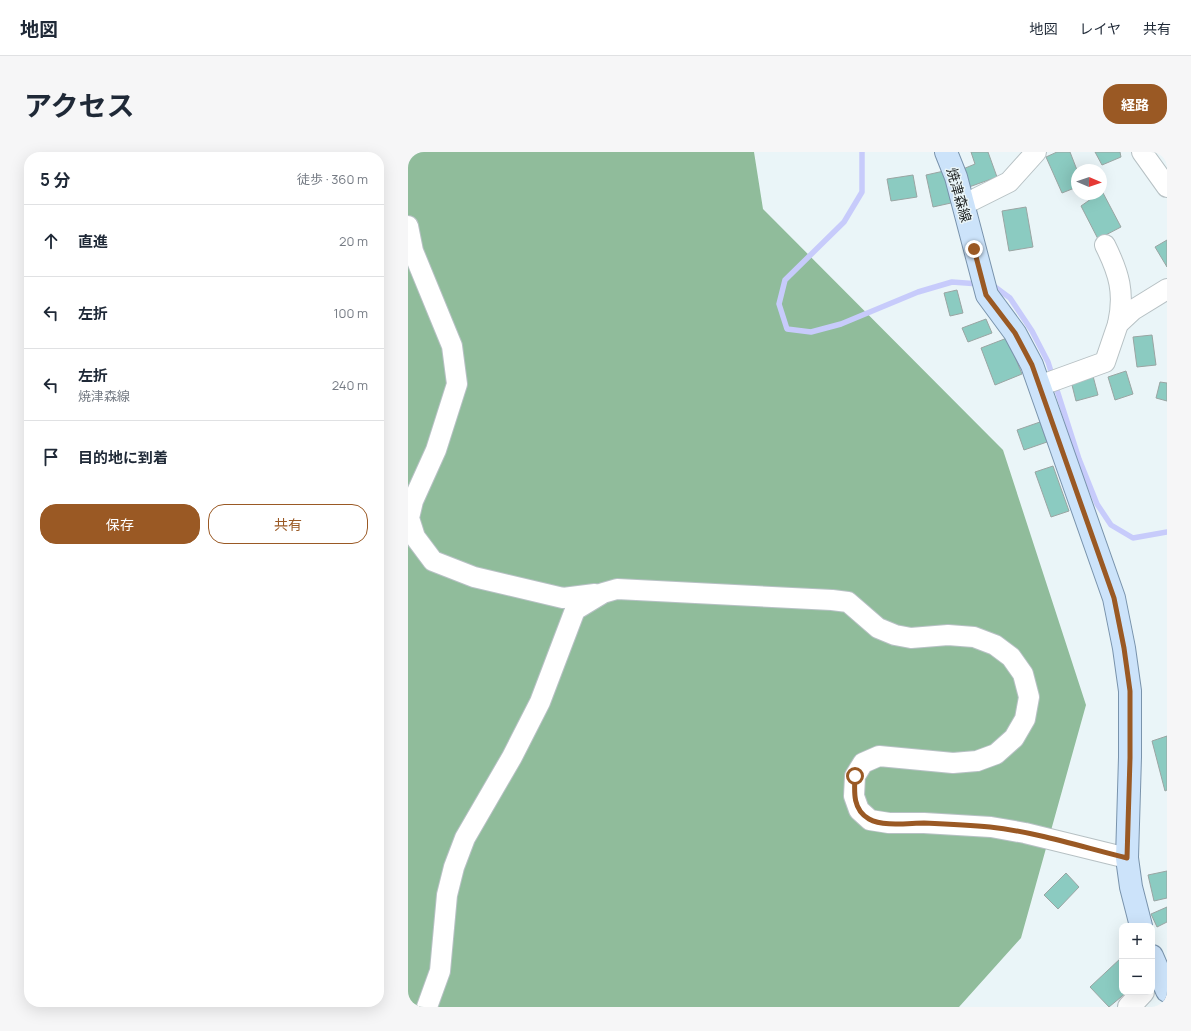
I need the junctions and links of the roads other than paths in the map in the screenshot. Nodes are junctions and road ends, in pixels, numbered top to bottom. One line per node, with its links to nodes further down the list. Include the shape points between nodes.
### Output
1 (946, 152): 5 (main road, 焼津森線)
2 (1036, 152): 5 (street, via 1009,182)
3 (1142, 152): 4 (street)
4 (1167, 187)
5 (963, 205): 10 (main road, 焼津森線, via 986,295 1015,333 1032,365)
6 (408, 226): 11 (street, via 413,251 452,346 457,384 436,450 413,501 409,518 415,537 433,561 474,577 563,598)
7 (1105, 245): 9 (street, via 1114,263 1119,284 1122,305)
8 (1167, 289): 9 (street, via 1133,310)
9 (1118, 324): 10 (street, via 1105,362)
10 (1039, 386): 12 (main road, 焼津森線, via 1114,598 1124,648 1130,691)
11 (603, 593): 12 (street, via 617,589 848,602 878,628 895,635 910,638 948,635 974,637 995,645 1011,657 1023,674 1029,697 1025,718 1014,738 996,754 977,761 953,763 879,756 863,763 855,776 854,796 859,810 870,820 991,828 1025,833); 15 (street, via 575,610 540,702 465,838 447,895 440,971)
12 (1127, 858): 13 (main road, 焼津森線)
13 (1140, 923)
14 (1140, 995): 16 (main road)
15 (427, 1007)
16 (1129, 1007)

